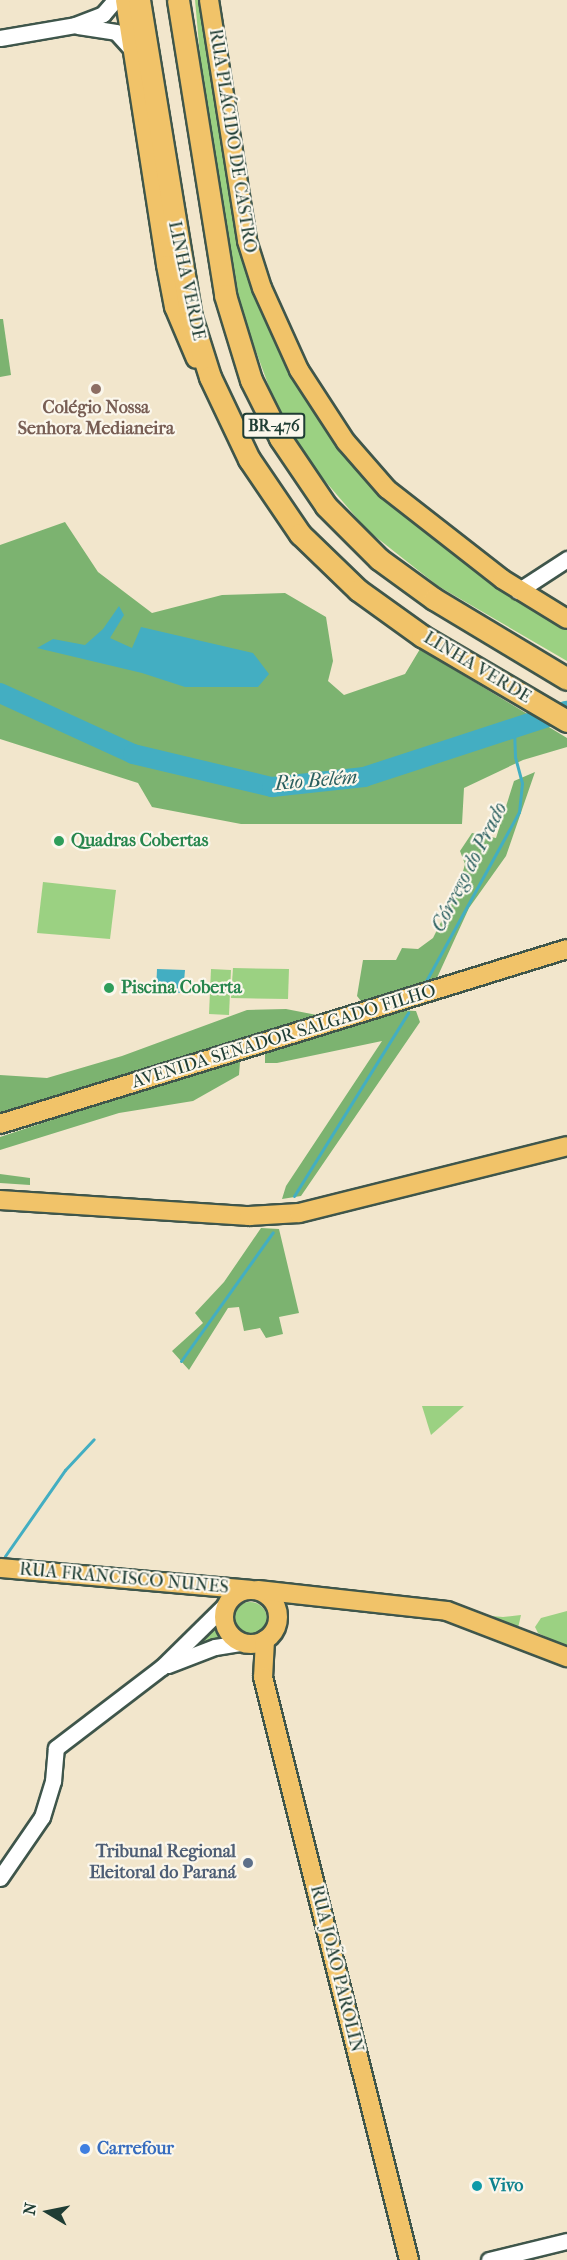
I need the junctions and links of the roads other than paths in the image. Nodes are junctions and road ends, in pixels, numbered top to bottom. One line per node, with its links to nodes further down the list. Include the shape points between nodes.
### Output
1 (115, 0): 7 (street, via 103,14)
2 (125, 0): 10 (main road)
3 (139, 0): 11 (highway, LINHA VERDE / BR-476, via 185,294 198,345)
4 (178, 0): 9 (highway, LINHA VERDE / BR-476)
5 (186, 0): 9 (highway)
6 (209, 0): 13 (main road, RUA PLÁCIDO DE CASTRO, via 247,241 262,288 295,363 346,442 387,489)
7 (75, 25): 8 (street); 10 (street, via 116,32)
8 (0, 38)
9 (184, 44): 15 (highway, LINHA VERDE / BR-476, via 230,318 251,380 291,456 331,512 379,559 434,599)
10 (133, 53): 11 (main road, via 174,307)
11 (225, 413): 16 (highway, LINHA VERDE / BR-476, via 284,514 339,574 422,636)
12 (567, 559): 13 (street)
13 (518, 591): 14 (main road, RUA PLÁCIDO DE CASTRO)
14 (567, 619)
15 (567, 679)
16 (567, 721)
17 (567, 949): 18 (main road, AVENIDA SENADOR SALGADO FILHO)
18 (0, 1124)
19 (567, 1146): 20 (main road, via 299,1213 249,1216)
20 (0, 1200)
21 (0, 1568): 22 (main road, RUA FRANCISCO NUNES)
22 (253, 1590): 23 (main road, via 240,1592); 24 (main road, via 273,1600 277,1609 277,1626); 26 (main road, RUA FRANCISCO NUNES, via 447,1611)
23 (226, 1604): 25 (main road, via 224,1623); 27 (street)
24 (266, 1640): 25 (main road); 28 (main road, RUA JOÃO PAROLIN)
25 (240, 1642): 27 (street); 28 (main road, RUA JOÃO PAROLIN, via 254,1657)
26 (567, 1657)
27 (162, 1667): 29 (street, via 56,1748 53,1781 42,1817)
28 (263, 1677): 31 (main road, RUA JOÃO PAROLIN)
29 (0, 1878)
30 (567, 2241): 32 (street)
31 (409, 2260)
32 (489, 2260)

